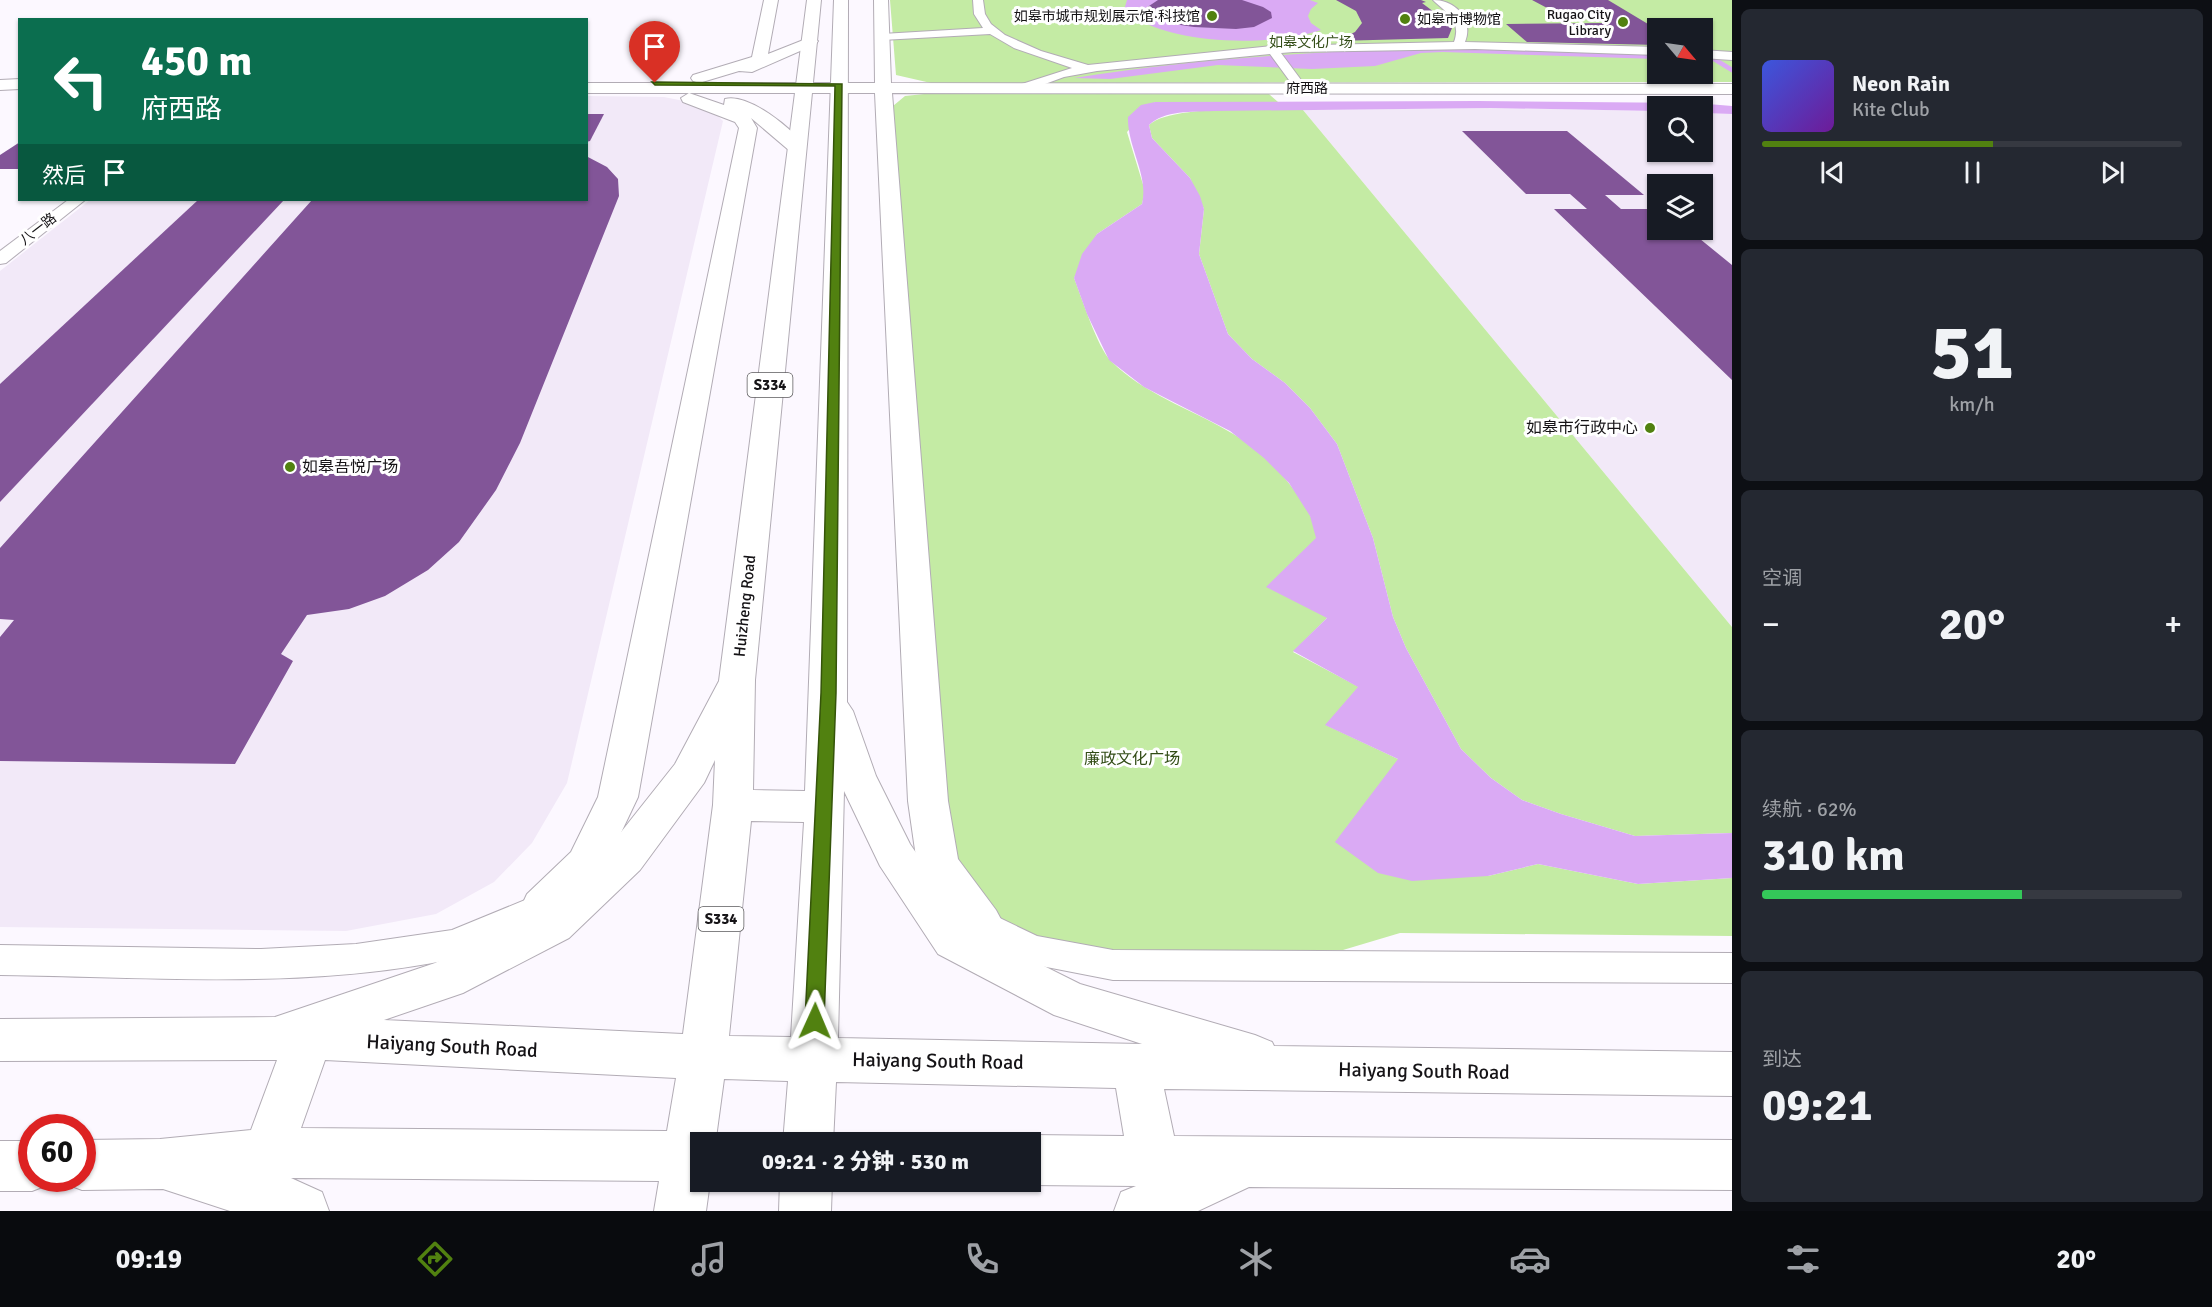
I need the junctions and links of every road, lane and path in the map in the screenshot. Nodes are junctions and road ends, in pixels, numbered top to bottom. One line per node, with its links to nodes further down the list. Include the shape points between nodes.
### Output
1 (771, 0): 17 (main road, via 759,60 709,76)
2 (814, 0): 9 (main road, Huizheng Road / S334)
3 (841, 0): 20 (main road)
4 (881, 0): 8 (main road)
5 (978, 0): 7 (street, via 976,7)
6 (1438, 0): 10 (street, via 1461,19 1464,33)
7 (991, 31): 8 (street); 15 (street, via 1039,53)
8 (882, 38): 21 (main road)
9 (811, 41): 18 (main road, via 745,70); 19 (main road, Huizheng Road / S334)
10 (1459, 44): 11 (street); 12 (street)
11 (1273, 50): 15 (street); 24 (street)
12 (1647, 51)
13 (1713, 55): 14 (street)
14 (1732, 56)
15 (1091, 70): 22 (street, via 1044,78)
16 (588, 83): 17 (main road, 府西路)
17 (646, 86): 18 (main road, 府西路); 23 (main road, 府西路); 35 (main road, via 697,99 742,118 748,128 618,797 586,863)
18 (679, 86): 19 (main road, 府西路); 26 (main road, via 738,105 784,134)
19 (804, 87): 20 (main road, 府西路); 26 (main road, Huizheng Road / S334)
20 (838, 87): 21 (main road, 府西路); 32 (main road)
21 (883, 87): 22 (main road, 府西路); 36 (main road, via 928,801 938,864)
22 (1026, 87): 24 (main road, 府西路)
23 (588, 88)
24 (1301, 88): 25 (main road, 府西路)
25 (1732, 89)
26 (797, 148): 31 (main road, Huizheng Road / S334)
27 (55, 201): 29 (street, 八一路)
28 (76, 201): 30 (street, 八一路)
29 (0, 242)
30 (0, 259)
31 (737, 680): 33 (main road, Huizheng Road / S334); 39 (main road, via 690,773 625,858 554,925 447,980)
32 (829, 693): 34 (main road); 44 (main road, via 857,776 894,854 953,941 1070,1000)
33 (733, 805): 34 (main road); 41 (main road, Huizheng Road / S334)
34 (823, 807): 42 (main road)
35 (543, 908): 37 (street, via 455,944 356,958 261,963)
36 (981, 923): 38 (street, via 1031,949 1113,965)
37 (0, 960)
38 (1732, 968)
39 (288, 1038): 40 (main road, Haiyang South Road); 41 (main road, Haiyang South Road); 48 (main road)
40 (0, 1040)
41 (702, 1057): 42 (main road, Haiyang South Road); 46 (main road, Huizheng Road / S334)
42 (814, 1058): 43 (main road, Haiyang South Road); 47 (main road)
43 (1136, 1066): 44 (main road, Haiyang South Road); 51 (main road)
44 (1294, 1069): 45 (main road, Haiyang South Road)
45 (1732, 1074)
46 (696, 1132)
47 (809, 1132)
48 (267, 1153): 49 (main road); 53 (main road)
49 (690, 1156)
50 (1041, 1160): 51 (main road)
51 (1153, 1160): 52 (main road)
52 (1247, 1161): 55 (main road); 63 (main road)
53 (160, 1164): 54 (main road); 60 (main road)
54 (96, 1165)
55 (1732, 1165)
56 (0, 1166): 57 (main road)
57 (18, 1166)
58 (690, 1172): 61 (main road, Huizheng Road / S334)
59 (806, 1192): 62 (main road)
60 (303, 1211)
61 (680, 1211)
62 (805, 1211)
63 (1140, 1211)

